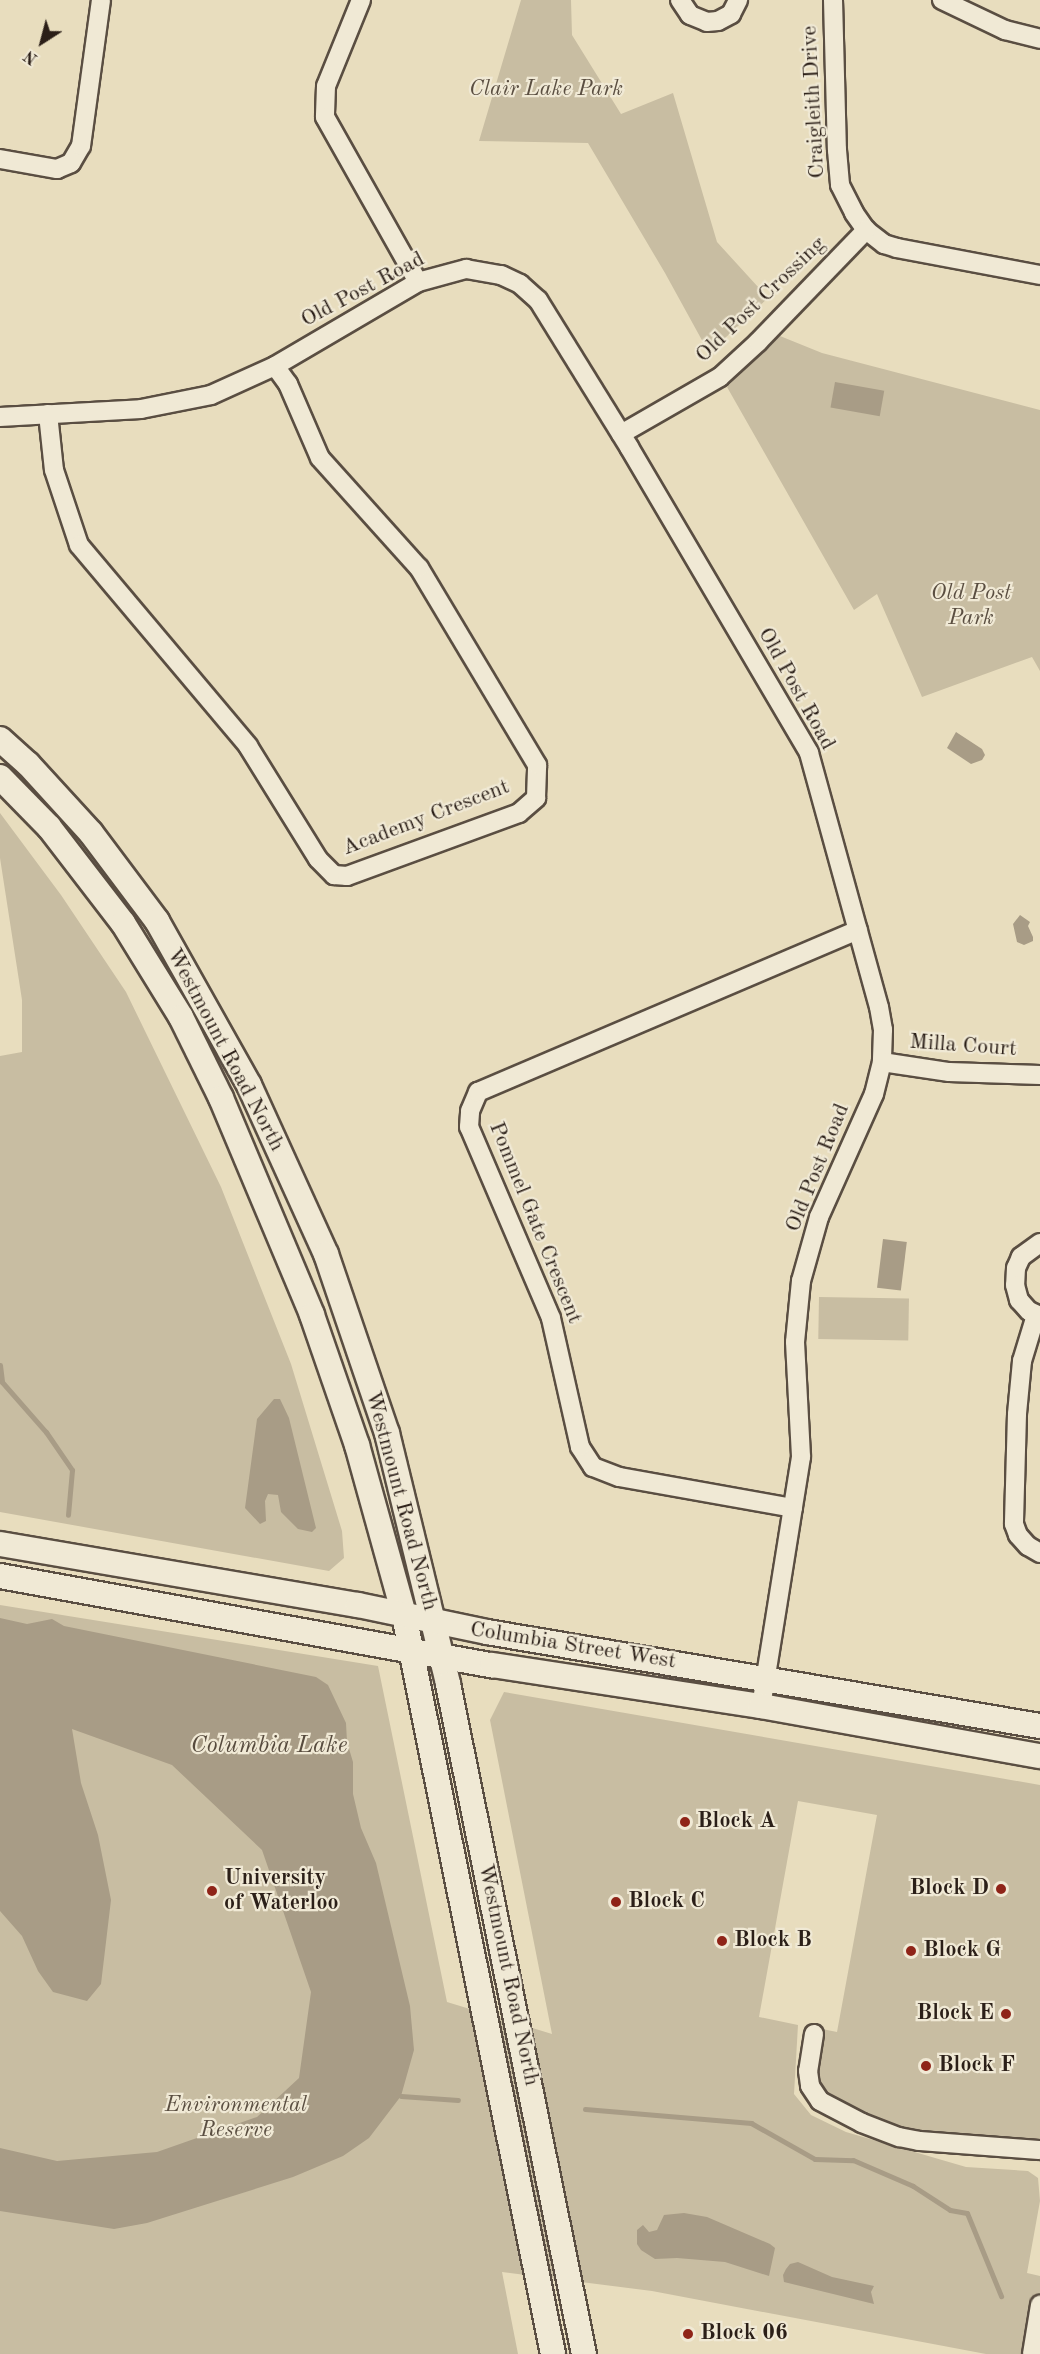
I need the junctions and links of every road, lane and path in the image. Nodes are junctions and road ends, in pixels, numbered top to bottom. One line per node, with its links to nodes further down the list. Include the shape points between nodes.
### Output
1 (101, 0): 8 (street, via 81,146 71,163 57,169)
2 (361, 0): 11 (street, via 326,86 325,117)
3 (680, 0): 4 (street, via 690,15 708,22 731,14)
4 (738, 0)
5 (833, 0): 9 (street, Craigleith Drive, via 840,185)
6 (942, 0): 7 (street, via 1005,30)
7 (1040, 39)
8 (0, 159)
9 (866, 230): 10 (street, Craigleith Drive, via 884,244 897,248); 15 (street, Old Post Crossing, via 720,377)
10 (1040, 275)
11 (418, 282): 12 (street, Old Post Road); 15 (street, Old Post Road, via 466,269 501,275 520,284 538,300)
12 (275, 366): 13 (street, Old Post Road, via 211,395 141,408); 13 (street, Academy Crescent, via 288,384 320,458 419,568 537,765 536,798 519,813 347,876 334,875 318,859 248,746 79,545 54,470)
13 (48, 414): 14 (street, Old Post Road)
14 (0, 417)
15 (621, 434): 18 (street, Old Post Road, via 809,753)
16 (0, 739): 28 (main road, Westmount Road North, via 90,832 157,921 249,1085 326,1254 384,1421)
17 (0, 777): 27 (main road, Westmount Road North, via 49,827 123,923 181,1017 221,1098 312,1315 357,1445)
18 (858, 930): 19 (street, Old Post Road, via 879,1006); 23 (street, Pommel Gate Crescent, via 478,1092 470,1111 469,1127 551,1318 580,1447 593,1467 619,1477)
19 (882, 1062): 20 (street, Milla Court, via 949,1072); 23 (street, Old Post Road, via 874,1094 819,1217 801,1281 795,1342 801,1457)
20 (1040, 1075)
21 (1040, 1243): 22 (street, via 1021,1257 1015,1285 1019,1300)
22 (1038, 1315): 25 (street, via 1022,1361 1014,1524 1018,1535)
23 (793, 1508): 31 (street, Old Post Road)
24 (0, 1544): 27 (main road, Columbia Street West)
25 (1040, 1553)
26 (0, 1576): 29 (main road, Columbia Street West)
27 (404, 1615): 28 (main road, Columbia Street West); 29 (main road, Westmount Road North)
28 (433, 1622): 30 (main road, Westmount Road North); 31 (main road, Columbia Street West)
29 (411, 1650): 30 (main road, Columbia Street West); 38 (main road, Westmount Road North)
30 (441, 1655): 32 (main road, Columbia Street West); 39 (main road, Westmount Road North)
31 (765, 1678): 32 (street, Old Post Road); 33 (main road, Columbia Street West)
32 (761, 1706): 34 (main road, Columbia Street West)
33 (1040, 1726)
34 (1040, 1756)
35 (814, 2034): 36 (street, via 808,2071 810,2086 820,2101 861,2123 919,2141)
36 (1040, 2150)
37 (1040, 2305): 40 (street)
38 (553, 2354)
39 (584, 2354)
40 (1032, 2354)

